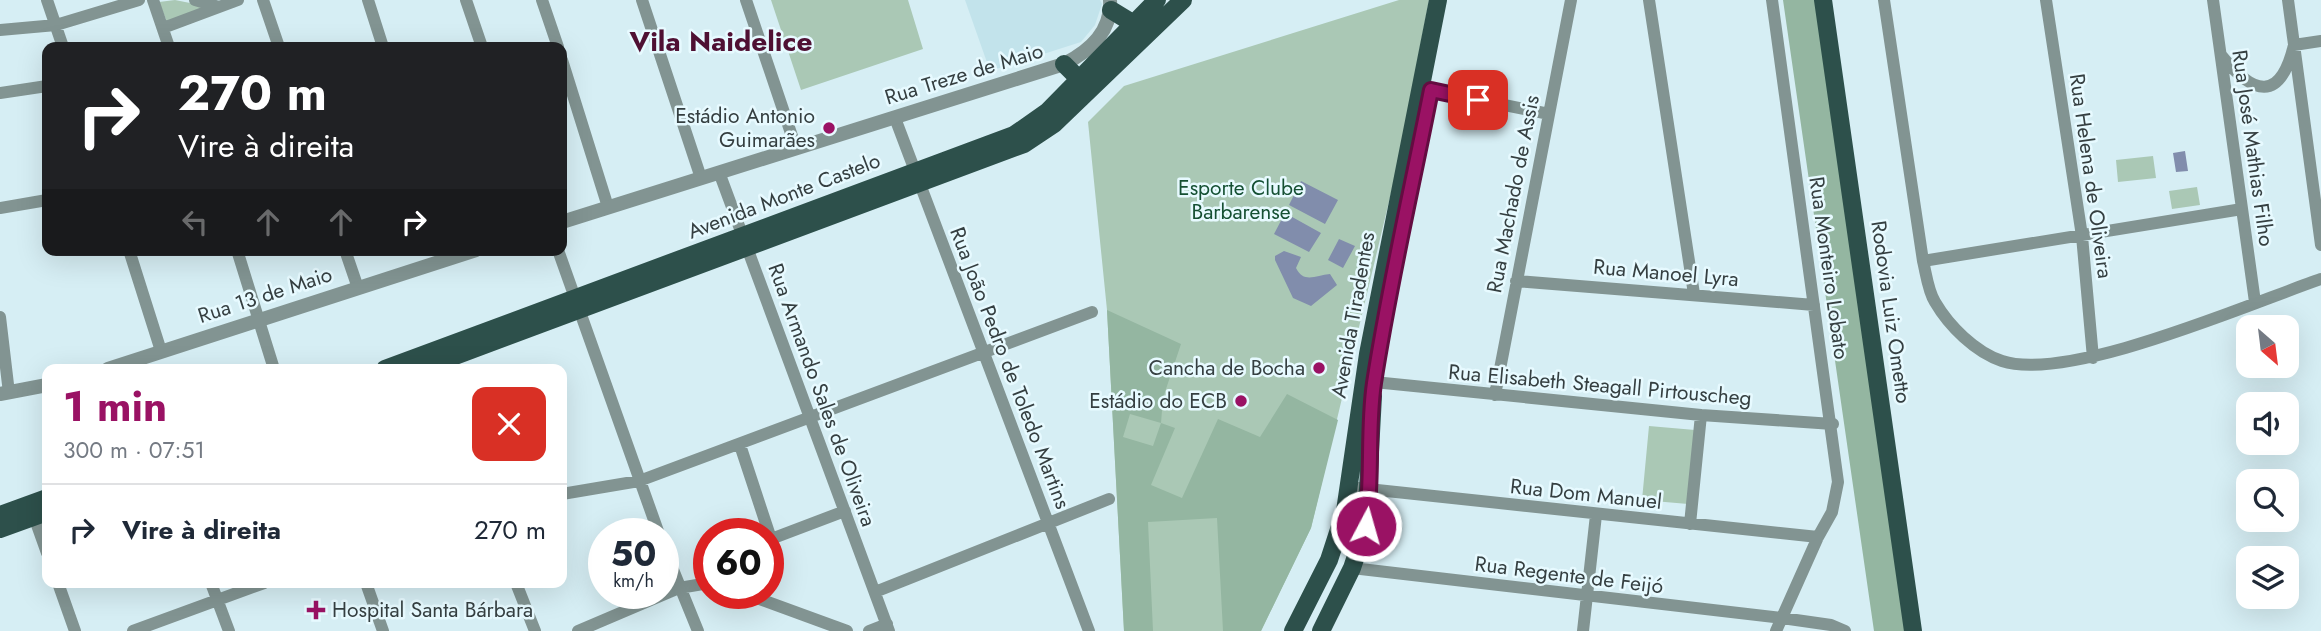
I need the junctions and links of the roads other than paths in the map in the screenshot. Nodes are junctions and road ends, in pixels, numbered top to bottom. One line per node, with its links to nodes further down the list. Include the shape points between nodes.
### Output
1 (47, 0): 26 (street)
2 (138, 0): 26 (street)
3 (153, 0): 28 (street)
4 (195, 0): 25 (street)
5 (238, 0): 25 (street)
6 (263, 0): 33 (street)
7 (368, 0): 34 (street)
8 (466, 0): 35 (street)
9 (542, 0): 36 (street)
10 (642, 0): 50 (street)
11 (746, 0): 47 (street)
12 (1157, 0): 27 (main road, Avenida Monte Castelo)
13 (1183, 0): 49 (main road, Avenida Monte Castelo, via 1038,135 1007,151)
14 (1438, 0): 43 (main road, Avenida Tiradentes)
15 (1448, 0): 43 (main road, Avenida Tiradentes)
16 (1571, 0): 45 (street, Rua Machado de Assis)
17 (1649, 0): 68 (street)
18 (1772, 0): 71 (street, Rua Monteiro Lobato)
19 (1823, 0): 134 (main road, Rodovia Luiz Ometto)
20 (1884, 0): 64 (street)
21 (2046, 0): 56 (street, Rua Helena de Oliveira)
22 (2213, 0): 38 (street, Rua José Mathias Filho)
23 (2288, 0): 37 (street)
24 (1111, 5): 27 (main road); 39 (street, Rua Treze de Maio, via 1102,33 1092,46)
25 (219, 7): 28 (street)
26 (56, 24): 29 (street); 31 (street)
27 (1134, 24): 41 (main road, Avenida Monte Castelo)
28 (163, 29): 32 (street)
29 (0, 30)
30 (2321, 41): 37 (street)
31 (61, 42)
32 (167, 42)
33 (277, 42)
34 (381, 42)
35 (480, 42)
36 (556, 42)
37 (2294, 45): 38 (street, via 2280,80 2260,87 2242,80); 58 (street)
38 (2220, 55): 54 (street, Rua José Mathias Filho)
39 (1064, 64): 41 (main road); 46 (street, Rua Treze de Maio)
40 (567, 76): 52 (street)
41 (1080, 80): 49 (main road, Avenida Monte Castelo, via 1014,135)
42 (42, 87): 44 (street)
43 (1426, 89): 45 (street); 81 (main road, Avenida Tiradentes)
44 (0, 93)
45 (1549, 114): 66 (street, Rua Machado de Assis)
46 (895, 118): 47 (street, Rua Treze de Maio); 49 (street, Rua João Pedro de Toledo Martins)
47 (796, 148): 48 (street)
48 (719, 172): 50 (street); 57 (street, Rua Armando Sales de Oliveira)
49 (917, 177): 57 (main road, Avenida Monte Castelo); 76 (street, Rua João Pedro de Toledo Martins)
50 (701, 178): 52 (street)
51 (42, 201): 53 (street)
52 (608, 207): 55 (street)
53 (0, 208)
54 (2242, 209): 56 (street); 69 (street, Rua José Mathias Filho)
55 (567, 220)
56 (2082, 236): 64 (street); 77 (street, Rua Helena de Oliveira)
57 (745, 242): 70 (main road, Avenida Monte Castelo); 86 (street, Rua Armando Sales de Oliveira)
58 (2321, 245)
59 (131, 256): 75 (street)
60 (239, 256): 74 (street)
61 (347, 256): 67 (street)
62 (445, 256): 67 (street, Rua 13 de Maio)
63 (560, 256): 70 (street)
64 (1923, 261): 77 (street, via 1933,300 1964,339 2002,361 2031,365)
65 (2321, 279): 69 (street)
66 (1516, 281): 68 (street, Rua Manoel Lyra); 84 (street, Rua Machado de Assis)
67 (358, 288): 74 (street, Rua 13 de Maio)
68 (1694, 294): 71 (street, Rua Manoel Lyra)
69 (2255, 302): 77 (street)
70 (576, 305): 80 (main road, Avenida Monte Castelo); 89 (street)
71 (1814, 305): 87 (street, Rua Monteiro Lobato)
72 (1093, 312): 76 (street)
73 (0, 317): 83 (street)
74 (259, 319): 75 (street, Rua 13 de Maio); 79 (street)
75 (161, 351): 78 (street, Rua 13 de Maio)
76 (983, 352): 86 (street); 99 (street, Rua João Pedro de Toledo Martins)
77 (2093, 358)
78 (123, 364)
79 (272, 364)
80 (430, 364)
81 (1369, 382): 84 (street, Rua Elisabeth Steagall Pirtouscheg); 90 (main road, Avenida Tiradentes); 91 (main road, Avenida Tiradentes)
82 (42, 386): 83 (street)
83 (5, 394)
84 (1495, 395): 85 (street, Rua Elisabeth Steagall Pirtouscheg)
85 (1701, 415): 87 (street, Rua Elisabeth Steagall Pirtouscheg); 100 (street)
86 (810, 418): 88 (street); 95 (street, Rua Armando Sales de Oliveira)
87 (1832, 424): 103 (street, Rua Monteiro Lobato, via 1837,498)
88 (740, 445): 89 (street); 95 (street, via 771,539)
89 (639, 481): 92 (street); 98 (street)
90 (1349, 487): 91 (street, Rua Dom Manuel); 129 (main road, Avenida Tiradentes, via 1329,560)
91 (1370, 488): 97 (street, Rua Dom Manuel); 104 (main road, Avenida Tiradentes, via 1366,526)
92 (567, 493)
93 (1109, 499): 99 (street)
94 (37, 511): 96 (main road); 101 (main road); 102 (street)
95 (845, 511): 112 (street, Rua Armando Sales de Oliveira)
96 (0, 515)
97 (1596, 515): 100 (street, Rua Dom Manuel); 113 (street)
98 (653, 518)
99 (1048, 523): 112 (street); 128 (street, Rua João Pedro de Toledo Martins)
100 (1690, 524): 103 (street, Rua Dom Manuel)
101 (0, 529)
102 (42, 532)
103 (1818, 537): 117 (street, Rua Monteiro Lobato)
104 (1352, 568): 113 (street, Rua Regente de Feijó); 130 (main road, Avenida Tiradentes)
105 (693, 586): 111 (street)
106 (60, 588): 119 (street)
107 (213, 588): 114 (street)
108 (250, 588): 114 (street)
109 (368, 588): 122 (street)
110 (518, 588): 123 (street)
111 (679, 588): 125 (street)
112 (875, 592): 118 (street, Rua Armando Sales de Oliveira)
113 (1587, 598): 117 (street, Rua Regente de Feijó); 131 (street)
114 (218, 599): 120 (street); 121 (street)
115 (784, 608): 126 (street)
116 (630, 609): 124 (street)
117 (1782, 618): 132 (street, Rua Monteiro Lobato); 133 (street, Rua Regente de Feijó)
118 (888, 628): 127 (street)
119 (75, 631)
120 (133, 631)
121 (229, 631)
122 (383, 631)
123 (535, 631)
124 (578, 631)
125 (698, 631)
126 (847, 631)
127 (869, 631)
128 (1089, 631)
129 (1293, 631)
130 (1321, 631)
131 (1583, 631)
132 (1776, 631)
133 (1845, 631)
134 (1913, 631)

